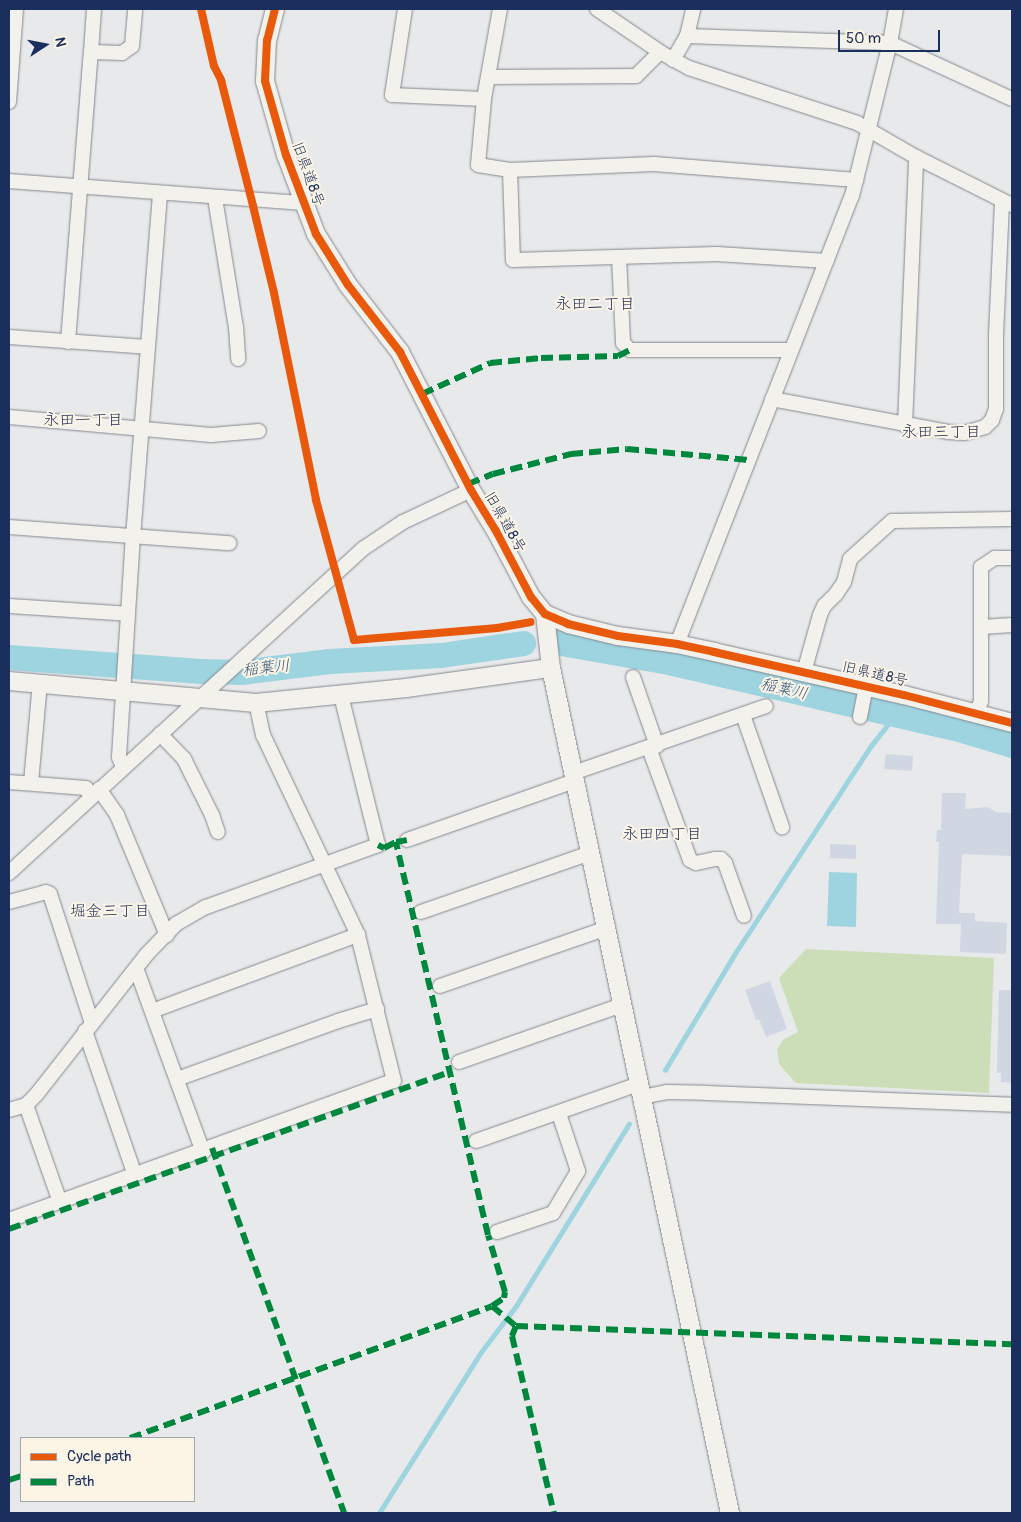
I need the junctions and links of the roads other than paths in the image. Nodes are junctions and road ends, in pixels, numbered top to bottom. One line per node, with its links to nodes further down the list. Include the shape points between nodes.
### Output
1 (16, 9): 18 (street)
2 (94, 9): 12 (street)
3 (135, 9): 12 (street, via 132,46 122,53)
4 (275, 9): 27 (street, 旧県道8号, via 267,40 265,81)
5 (405, 9): 16 (street, via 392,95)
6 (500, 9): 15 (street)
7 (597, 9): 13 (street)
8 (693, 9): 10 (street)
9 (896, 9): 11 (street)
10 (687, 36): 11 (street); 14 (street)
11 (890, 43): 17 (street); 19 (street)
12 (91, 52): 24 (street)
13 (660, 52): 14 (street); 15 (street, via 636,76)
14 (673, 60): 19 (street)
15 (489, 78): 16 (street)
16 (484, 98): 21 (street, via 478,165)
17 (1012, 99)
18 (9, 102)
19 (869, 129): 20 (street); 23 (street)
20 (916, 157): 28 (street); 38 (street)
21 (510, 170): 23 (street, via 654,164); 29 (street, via 513,260)
22 (9, 180): 24 (street)
23 (856, 180): 30 (street)
24 (81, 187): 25 (street); 32 (street)
25 (160, 193): 26 (street); 33 (street)
26 (215, 198): 27 (street); 35 (street, via 236,327)
27 (302, 203): 41 (street, 旧県道8号, via 328,255 400,352)
28 (1007, 203): 38 (street, via 996,336 996,409 992,420 964,433)
29 (619, 257): 30 (street, via 717,254); 34 (street, via 623,343 630,350)
30 (826, 261): 34 (street)
31 (9, 337): 32 (street)
32 (68, 342): 33 (street)
33 (147, 347): 39 (street)
34 (790, 350): 36 (street)
35 (238, 359)
36 (772, 399): 38 (street); 52 (street)
37 (9, 417): 39 (street)
38 (905, 425)
39 (142, 429): 40 (street, via 211,434); 44 (street)
40 (259, 431)
41 (471, 490): 49 (street, 旧県道8号, via 531,597); 61 (street, via 382,535)
42 (1012, 519): 54 (street, via 892,521 850,559 844,582 820,615)
43 (9, 527): 44 (street)
44 (132, 538): 45 (street); 48 (street)
45 (229, 543)
46 (1012, 558): 51 (street, via 995,558 981,567)
47 (9, 606): 48 (street)
48 (128, 614): 58 (street)
49 (545, 614): 52 (street, 旧県道8号, via 568,624 618,636); 53 (street)
50 (1012, 626): 51 (street)
51 (982, 627): 64 (street, via 981,702)
52 (677, 644): 54 (street, 旧県道8号)
53 (550, 668): 60 (street); 71 (street)
54 (804, 672): 59 (street, 旧県道8号)
55 (633, 676): 69 (street)
56 (9, 681): 57 (street)
57 (40, 683): 58 (street); 73 (street)
58 (124, 690): 61 (street); 70 (street, via 119,757)
59 (866, 690): 64 (street, 旧県道8号); 66 (street)
60 (341, 695): 62 (street); 79 (street, via 378,845)
61 (202, 697): 62 (street); 68 (street)
62 (256, 703): 79 (street, via 263,735)
63 (766, 706): 65 (street)
64 (976, 713): 67 (street, 旧県道8号)
65 (743, 715): 69 (street); 75 (street)
66 (860, 717)
67 (1012, 724)
68 (160, 734): 70 (street); 76 (street, via 184,759)
69 (653, 747): 71 (street); 83 (street, via 690,860 696,864 721,859 725,863)
70 (123, 767): 74 (street)
71 (574, 777): 77 (street); 78 (street)
72 (9, 782): 73 (street)
73 (31, 783): 74 (street, via 86,788)
74 (95, 793): 80 (street); 85 (street, via 116,816)
75 (782, 828)
76 (218, 832)
77 (407, 840)
78 (590, 853): 82 (street); 84 (street)
79 (324, 866): 85 (street, via 206,907 176,924); 86 (street)
80 (9, 873)
81 (9, 902): 92 (street, via 46,892 50,894)
82 (421, 912)
83 (744, 916)
84 (606, 929): 88 (street); 89 (street)
85 (167, 935): 87 (street)
86 (358, 935): 90 (street); 91 (street)
87 (136, 968): 91 (street); 92 (street)
88 (440, 986)
89 (622, 1005): 93 (street); 95 (street)
90 (377, 1009): 94 (street); 101 (street, via 394,1081)
91 (152, 1010): 94 (street)
92 (88, 1027): 96 (street); 102 (street)
93 (459, 1062)
94 (177, 1080): 101 (street)
95 (640, 1090): 97 (street); 99 (street); 106 (street)
96 (26, 1105): 98 (street); 103 (street)
97 (1012, 1105)
98 (9, 1110)
99 (559, 1114): 100 (street); 105 (street, via 578,1170 553,1212)
100 (476, 1141)
101 (203, 1152): 102 (street)
102 (136, 1175): 103 (street)
103 (60, 1202): 104 (street)
104 (9, 1220)
105 (497, 1232)
106 (730, 1513)

